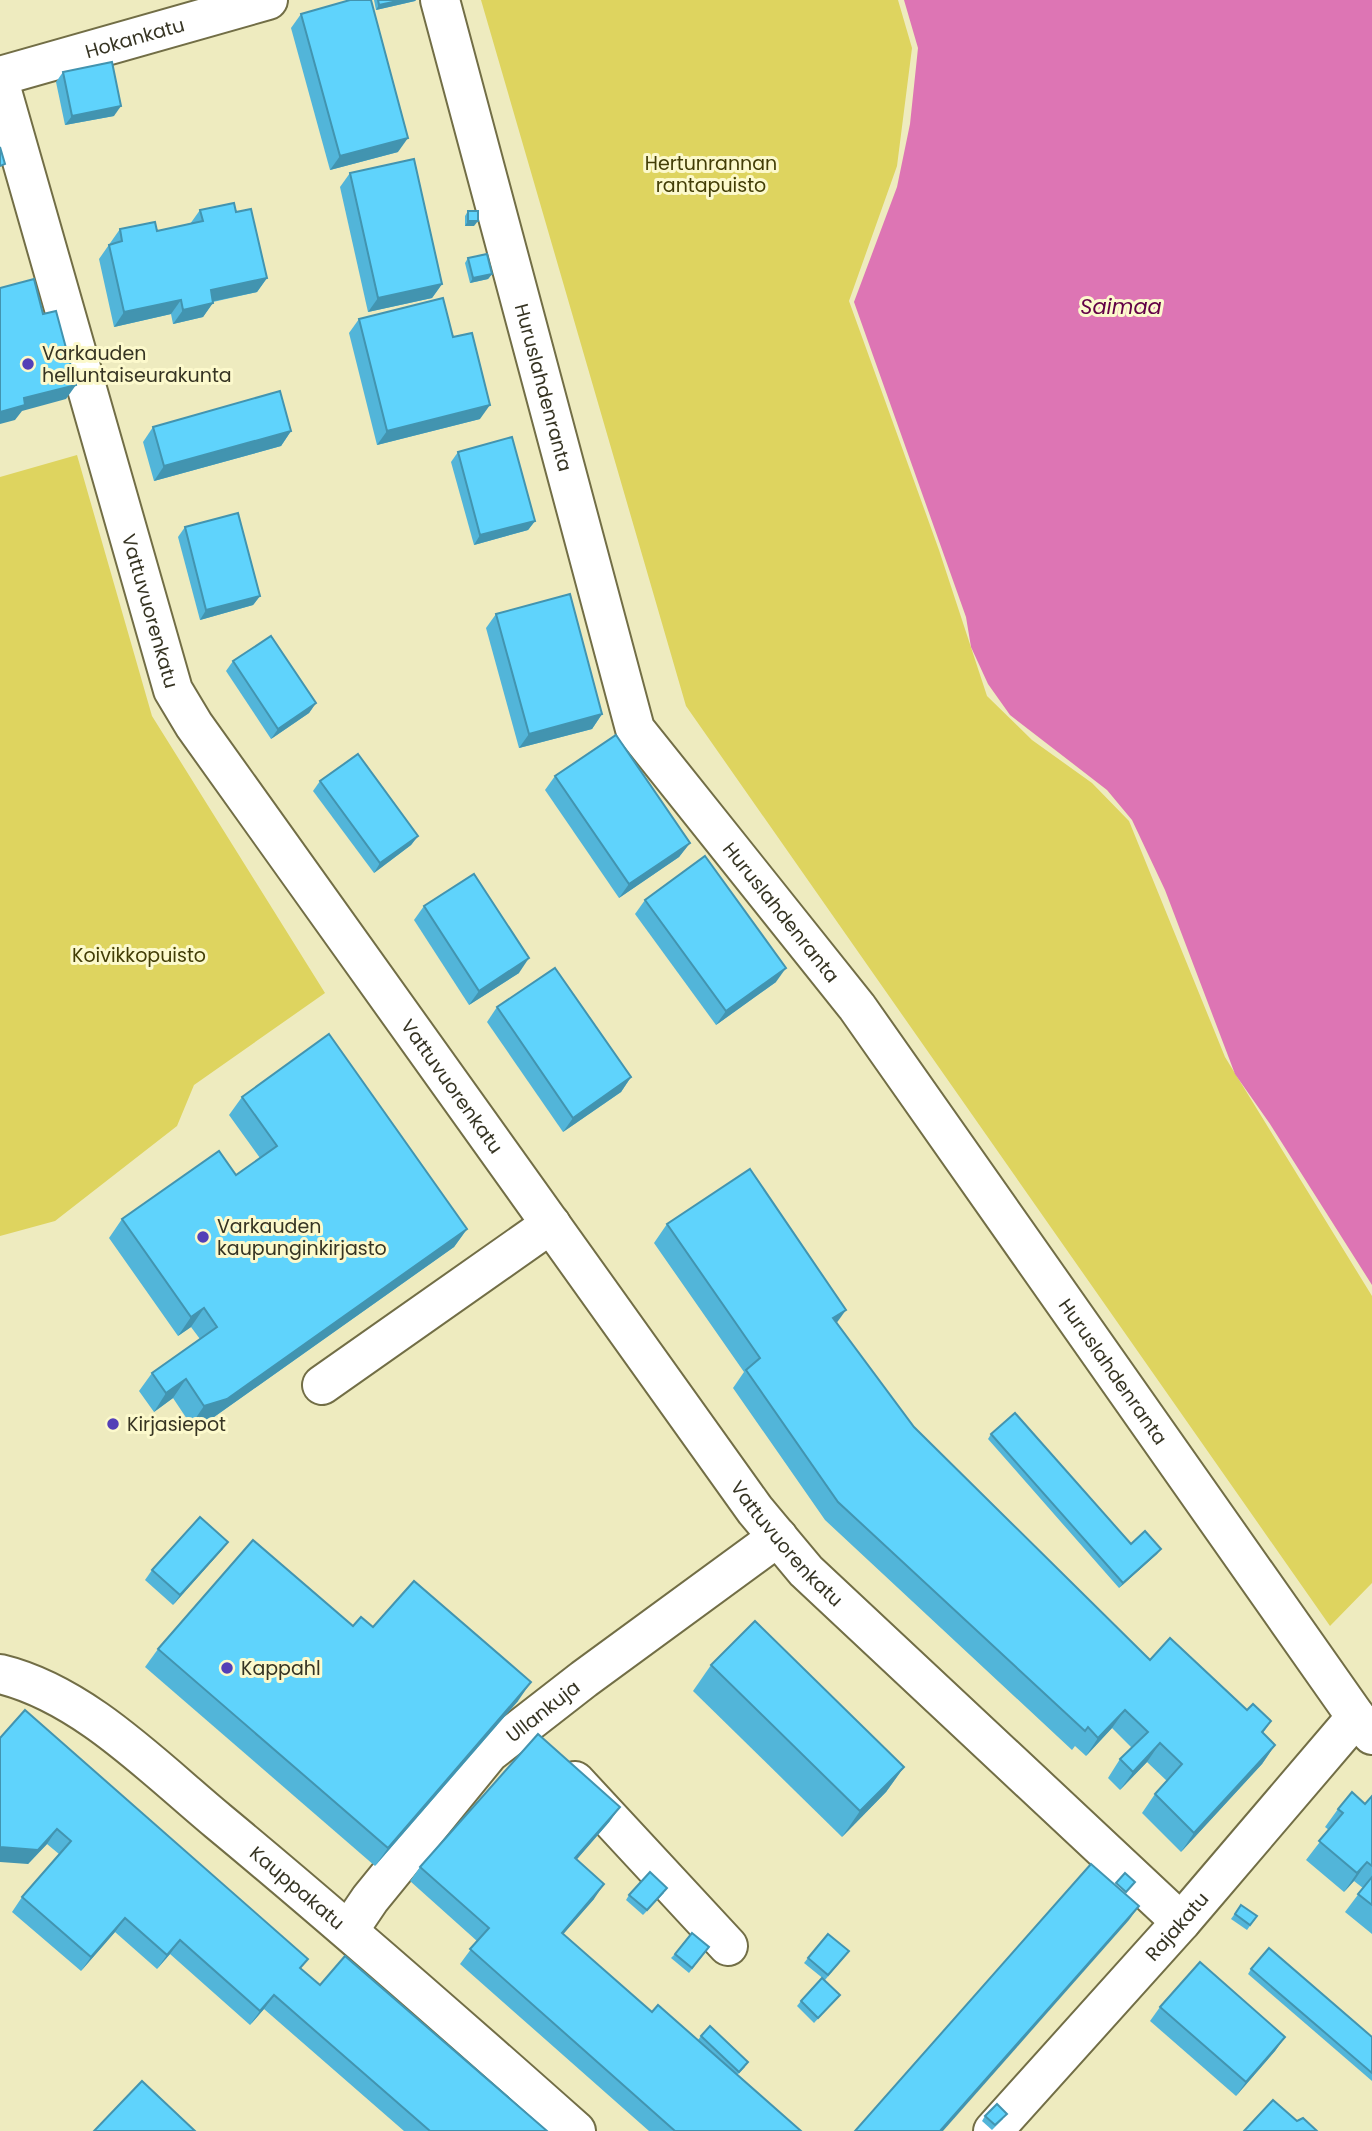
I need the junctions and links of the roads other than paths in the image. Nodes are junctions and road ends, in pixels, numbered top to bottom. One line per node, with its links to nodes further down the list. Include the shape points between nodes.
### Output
1 (268, 0): 3 (street, Hokankatu)
2 (440, 0): 10 (street, Huruslahdenranta, via 635,729 857,1007)
3 (0, 76)
4 (0, 84): 5 (street, Vattuvuorenkatu, via 173,690)
5 (551, 1224): 6 (street); 7 (street, Vattuvuorenkatu)
6 (321, 1385)
7 (778, 1537): 9 (street, Ullankuja); 11 (street, Vattuvuorenkatu, via 806,1572)
8 (0, 1674): 12 (street, Kauppakatu, via 28,1681 89,1714)
9 (524, 1726): 12 (street, Ullankuja, via 489,1753); 13 (street)
10 (1364, 1726): 11 (street, Rajakatu)
11 (1181, 1922): 15 (street, Rajakatu)
12 (349, 1930): 14 (street, Kauppakatu)
13 (728, 1946)
14 (576, 2131)
15 (993, 2131)

